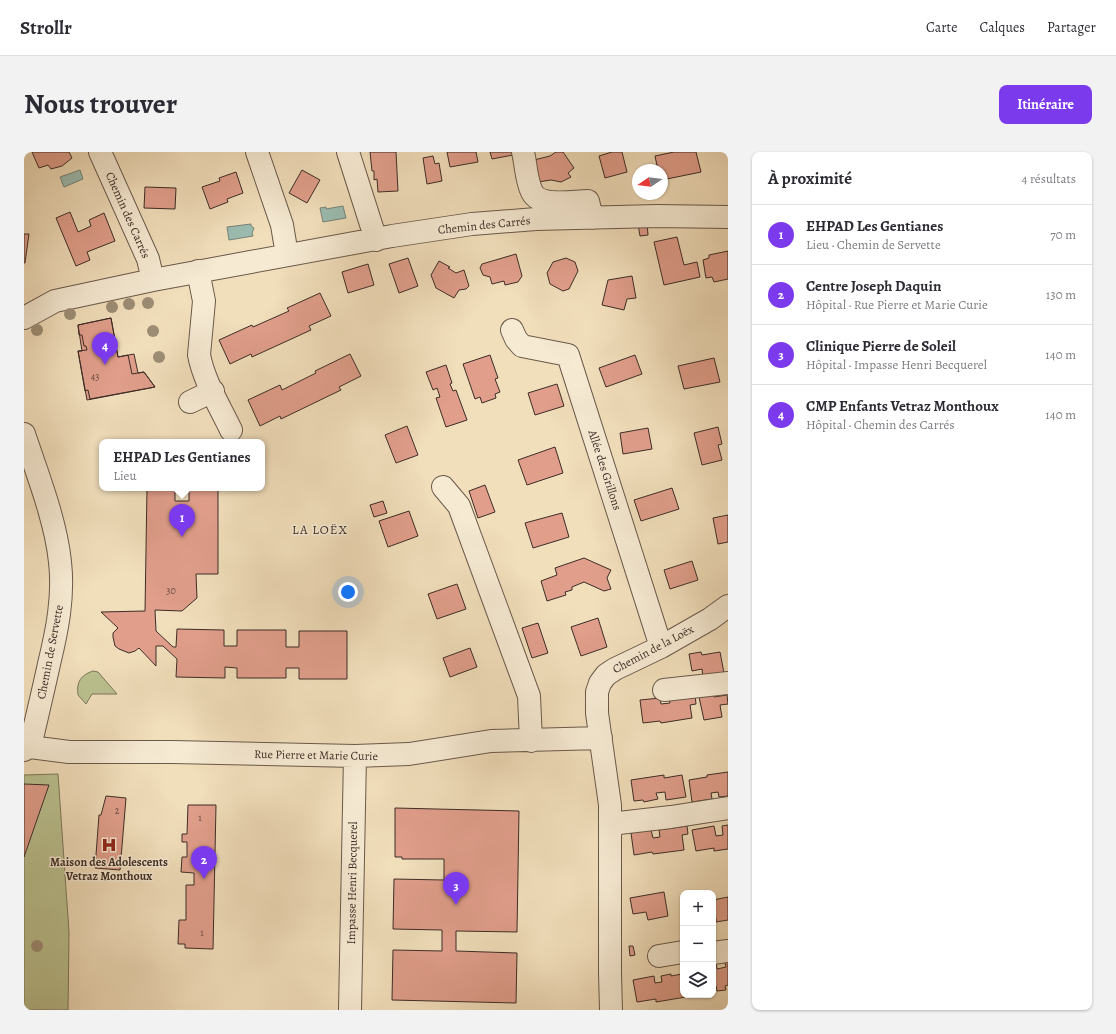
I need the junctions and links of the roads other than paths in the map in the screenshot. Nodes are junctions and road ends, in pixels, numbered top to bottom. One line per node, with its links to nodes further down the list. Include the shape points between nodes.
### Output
1 (100, 152): 10 (street, Chemin des Carrés, via 148,259)
2 (257, 152): 8 (street, via 282,225)
3 (348, 152): 7 (street)
4 (523, 152): 6 (street, Chemin des Carrés, via 530,186 536,197 546,202 588,201)
5 (728, 217): 6 (street, Chemin des Carrés)
6 (592, 218): 7 (street, Chemin des Carrés, via 472,224)
7 (376, 240): 8 (street, Chemin des Carrés)
8 (287, 255): 9 (street, Chemin des Carrés)
9 (198, 271): 10 (street, Chemin des Carrés); 13 (street, via 204,301 199,355)
10 (153, 280): 11 (street, Chemin des Carrés, via 54,301)
11 (24, 318)
12 (512, 330): 19 (street, Allée des Grillons, via 522,346 568,355)
13 (213, 392): 14 (street); 15 (street)
14 (190, 402)
15 (231, 430)
16 (24, 434): 24 (street, Chemin de Servette, via 51,518 61,576 56,631)
17 (443, 487): 23 (street, via 459,506 529,696)
18 (728, 606): 19 (street, Chemin de la Loëx)
19 (661, 647): 22 (street, Chemin de la Loëx, via 615,669 600,683 596,701)
20 (728, 683): 21 (street)
21 (664, 690)
22 (601, 738): 23 (street, Rue Pierre et Marie Curie); 27 (street, Chemin de la Loëx)
23 (531, 741): 25 (street, Rue Pierre et Marie Curie, via 491,742 409,754)
24 (27, 749): 25 (street, Rue Pierre et Marie Curie, via 69,752)
25 (354, 756): 32 (street, Impasse Henri Becquerel)
26 (728, 808): 27 (street)
27 (610, 824): 33 (street, Chemin de la Loëx)
28 (728, 951): 30 (street)
29 (680, 952): 31 (street)
30 (716, 953)
31 (659, 956)
32 (350, 1010)
33 (611, 1010)

